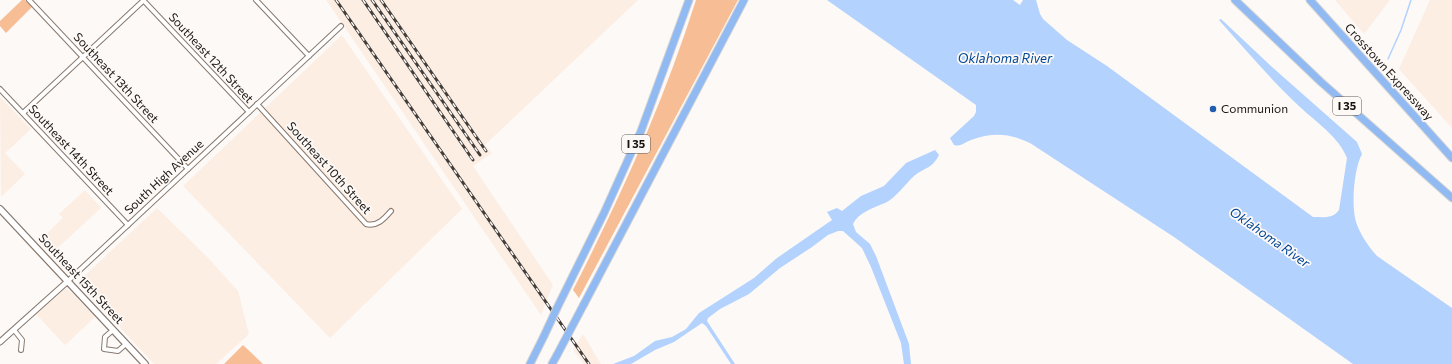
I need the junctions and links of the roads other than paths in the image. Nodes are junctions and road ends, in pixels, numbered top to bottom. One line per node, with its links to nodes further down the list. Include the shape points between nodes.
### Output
1 (29, 0): 10 (street, Southeast 13th Street)
2 (143, 0): 10 (street); 13 (street, Southeast 12th Street)
3 (256, 0): 9 (street)
4 (689, 0): 28 (highway, I 35, bridge, via 641,131 608,206)
5 (744, 0): 29 (highway, I 35, bridge)
6 (1235, 0): 17 (highway, I 35, via 1342,102)
7 (1310, 0): 15 (highway, Crosstown Expressway)
8 (341, 26): 9 (street, South High Avenue)
9 (310, 56): 12 (street, South High Avenue)
10 (83, 57): 14 (street); 16 (street, Southeast 13th Street)
11 (0, 89): 14 (street, Southeast 14th Street)
12 (257, 104): 13 (street, South High Avenue); 19 (street, Southeast 10th Street, via 366,224 372,226 379,223)
13 (249, 112): 16 (street, South High Avenue)
14 (23, 113): 20 (street, Southeast 14th Street)
15 (1452, 158)
16 (188, 169): 20 (street, South High Avenue)
17 (1452, 198)
18 (0, 209): 21 (main road, Southeast 15th Street)
19 (391, 211)
20 (128, 225): 21 (street, South High Avenue)
21 (68, 281): 22 (street, South High Avenue); 23 (main road, Southeast 15th Street)
22 (14, 330): 24 (street, South High Avenue); 26 (street, via 22,340)
23 (114, 330): 25 (main road, Southeast 15th Street); 25 (street, via 105,337 104,349 118,351)
24 (0, 342)
25 (126, 344): 27 (main road, Southeast 15th Street)
26 (21, 350)
27 (145, 364)
28 (530, 364)
29 (552, 364)

